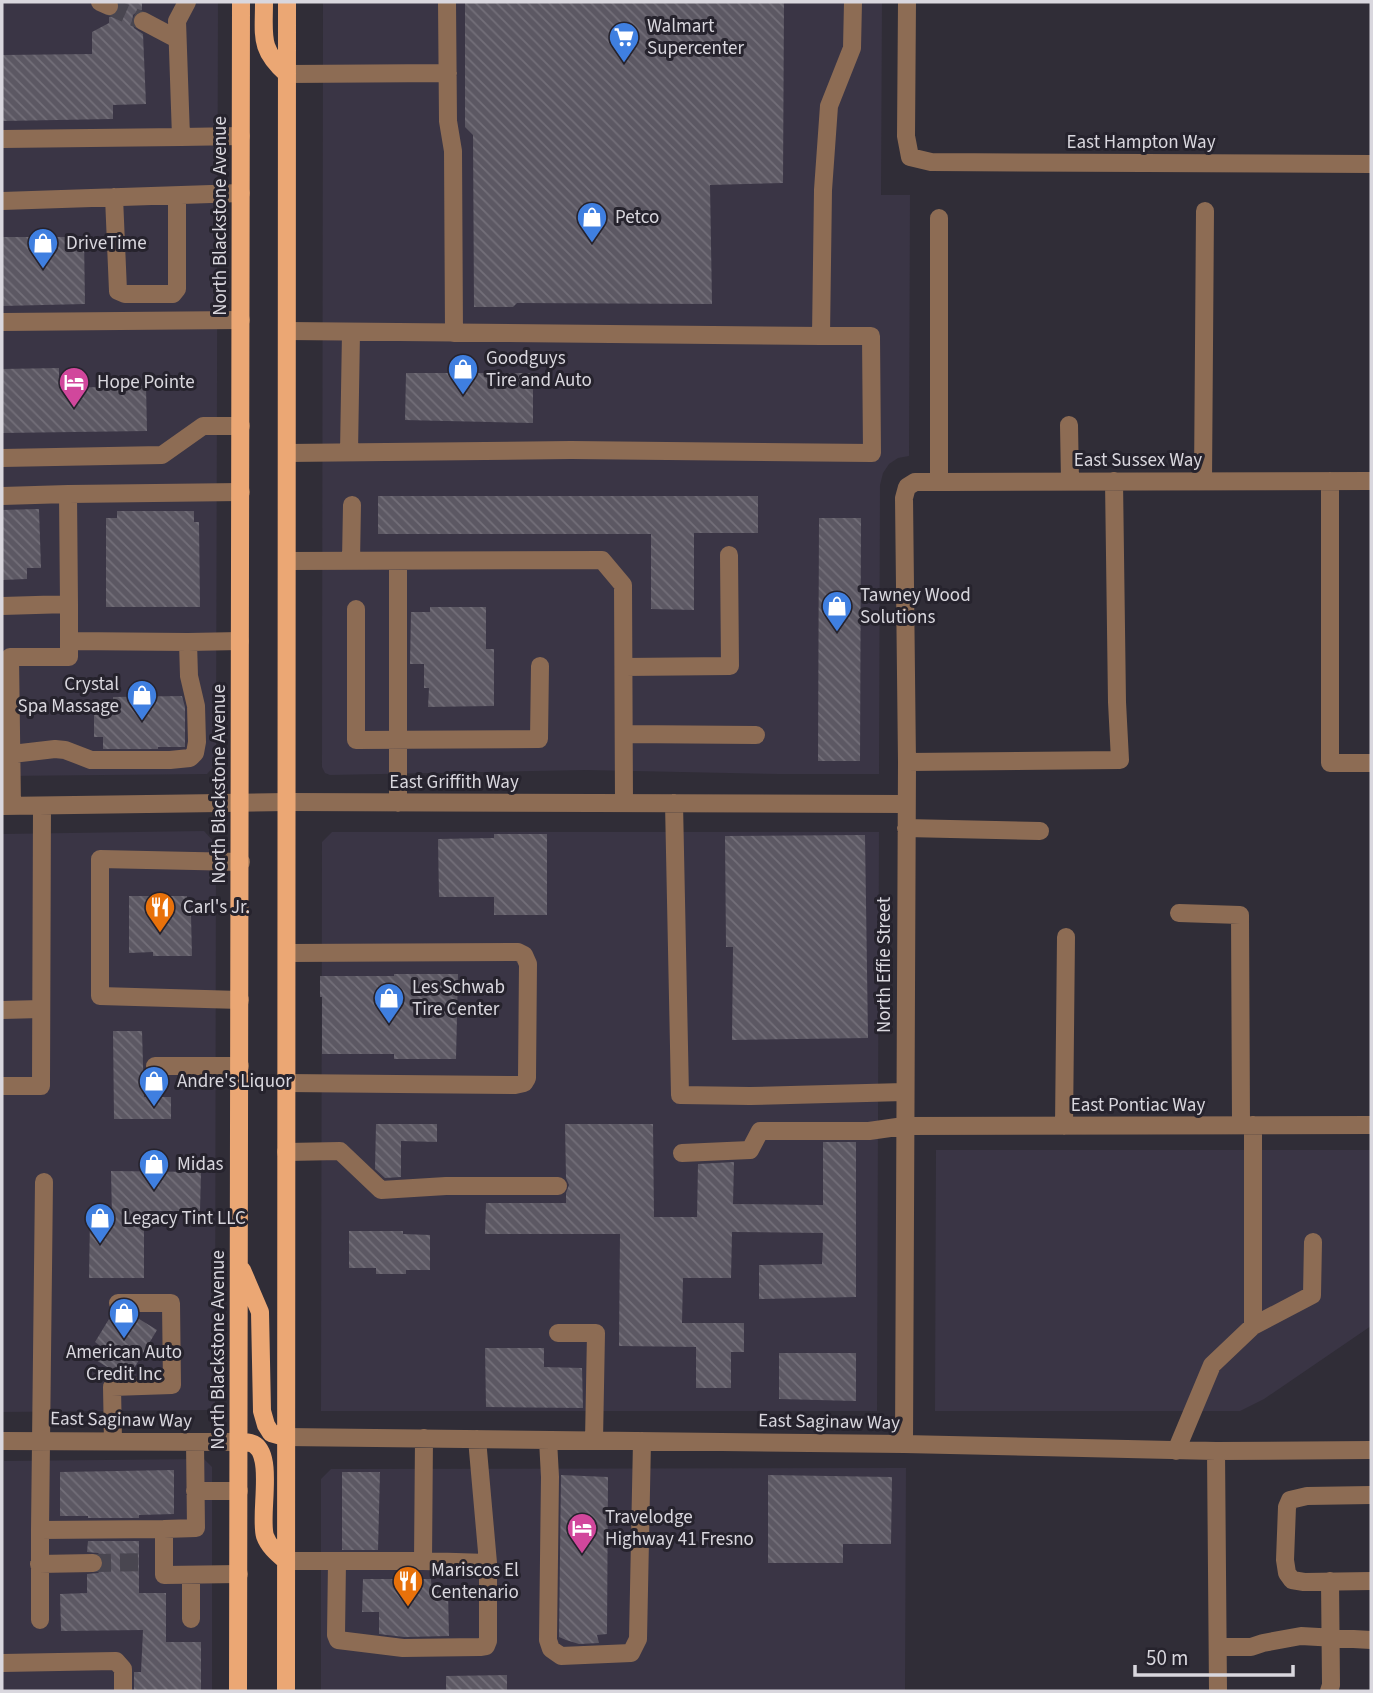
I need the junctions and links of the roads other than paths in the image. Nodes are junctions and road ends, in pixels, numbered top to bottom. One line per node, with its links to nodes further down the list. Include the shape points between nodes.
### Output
1 (187, 2): 9 (street, via 177,21)
2 (242, 2): 13 (main road, North Blackstone Avenue)
3 (264, 2): 11 (main road, via 265,46)
4 (288, 2): 11 (main road)
5 (447, 2): 10 (street)
6 (853, 2): 27 (street, via 852,48 829,106)
7 (907, 2): 15 (street, East Hampton Way, via 906,136 911,156 931,162)
8 (143, 21): 9 (street)
9 (177, 38): 12 (street)
10 (448, 73): 11 (street); 26 (street)
11 (287, 74): 24 (main road)
12 (181, 136): 13 (street); 14 (street)
13 (241, 136): 16 (main road, North Blackstone Avenue)
14 (2, 139)
15 (1371, 164)
16 (241, 193): 17 (street); 22 (main road, North Blackstone Avenue)
17 (177, 196): 18 (street); 18 (street, via 177,289 173,294 118,291)
18 (114, 197): 19 (street)
19 (2, 201)
20 (1205, 211): 35 (street)
21 (939, 218): 38 (street)
22 (241, 320): 23 (street); 29 (main road, North Blackstone Avenue)
23 (2, 322)
24 (287, 331): 25 (street); 31 (main road)
25 (351, 332): 26 (street); 30 (street)
26 (454, 333): 27 (street)
27 (821, 337): 30 (street, via 871,337 872,453)
28 (1069, 425): 33 (street)
29 (241, 426): 32 (street, via 203,426 162,455); 40 (main road, North Blackstone Avenue)
30 (349, 452): 31 (street)
31 (287, 453): 45 (main road)
32 (2, 458)
33 (1070, 481): 34 (street, East Sussex Way); 38 (street, East Sussex Way)
34 (1114, 481): 35 (street, East Sussex Way); 61 (street, via 1120,760)
35 (1203, 481): 36 (street, East Sussex Way)
36 (1330, 481): 37 (street, East Sussex Way); 62 (street, via 1330,763)
37 (1371, 481)
38 (939, 482): 39 (street, East Sussex Way, via 915,482)
39 (907, 487): 61 (street, North Effie Street)
40 (241, 492): 41 (street); 52 (main road, North Blackstone Avenue)
41 (68, 494): 42 (street); 48 (street)
42 (2, 496)
43 (352, 505): 46 (street)
44 (729, 555): 55 (street, via 730,666)
45 (287, 561): 46 (street); 63 (main road)
46 (351, 561): 47 (street)
47 (398, 561): 55 (street, via 602,560 623,585); 59 (street)
48 (69, 604): 49 (street); 51 (street)
49 (2, 606)
50 (356, 609): 59 (street, via 356,740)
51 (69, 641): 53 (street); 56 (street, via 69,657 10,657)
52 (240, 641): 53 (street); 64 (main road, North Blackstone Avenue)
53 (188, 642): 60 (street, via 197,743 190,758 91,760 65,750)
54 (540, 666): 59 (street, via 539,739)
55 (624, 667): 57 (street)
56 (6, 673): 60 (street)
57 (624, 734): 58 (street); 66 (street)
58 (756, 735)
59 (398, 740): 65 (street)
60 (8, 746): 69 (street)
61 (906, 762): 68 (street, North Effie Street)
62 (1371, 763)
63 (287, 802): 64 (street, East Griffith Way); 65 (street, East Griffith Way); 76 (main road)
64 (240, 803): 70 (street, East Griffith Way); 73 (main road, North Blackstone Avenue)
65 (398, 803): 66 (street, East Griffith Way)
66 (624, 803): 67 (street, East Griffith Way)
67 (674, 803): 68 (street, East Griffith Way); 84 (street, via 680,1095)
68 (906, 804): 71 (street, North Effie Street)
69 (7, 806): 70 (street, East Griffith Way)
70 (43, 806): 78 (street)
71 (906, 828): 72 (street); 84 (street, North Effie Street)
72 (1040, 831)
73 (241, 862): 77 (main road, North Blackstone Avenue); 77 (street, via 100,859 100,996)
74 (1179, 913): 85 (street, via 1240,915)
75 (1066, 937): 88 (street)
76 (287, 953): 82 (main road); 82 (street, via 518,952 528,964 524,1083)
77 (240, 1000): 81 (main road, North Blackstone Avenue)
78 (41, 1009): 79 (street); 83 (street, via 40,1086)
79 (2, 1010)
80 (155, 1066): 81 (street)
81 (240, 1066): 94 (main road, North Blackstone Avenue)
82 (286, 1083): 89 (main road)
83 (2, 1086)
84 (904, 1092): 87 (street, North Effie Street)
85 (1247, 1125): 86 (street, East Pontiac Way); 88 (street, East Pontiac Way); 96 (street)
86 (1371, 1125)
87 (904, 1126): 88 (street, East Pontiac Way); 90 (street, East Pontiac Way, via 869,1131 760,1131 750,1150); 109 (street, North Effie Street)
88 (1064, 1126)
89 (286, 1152): 92 (street, via 340,1151 381,1190); 98 (main road)
90 (682, 1153)
91 (44, 1182): 101 (street)
92 (558, 1186)
93 (1313, 1242): 96 (street, via 1312,1295)
94 (240, 1264): 98 (main road, via 260,1312 264,1420 271,1433); 106 (main road, North Blackstone Avenue)
95 (118, 1303): 105 (street, via 171,1303 172,1385 112,1387)
96 (1252, 1326): 111 (street, via 1212,1364)
97 (558, 1333): 103 (street, via 596,1333)
98 (285, 1437): 99 (street, East Saginaw Way); 119 (main road)
99 (424, 1438): 100 (street, East Saginaw Way); 118 (street)
100 (477, 1439): 102 (street, East Saginaw Way); 124 (street)
101 (40, 1440): 104 (street, East Saginaw Way); 105 (street, East Saginaw Way); 117 (street)
102 (548, 1440): 103 (street, East Saginaw Way); 107 (street, via 548,1640 561,1656 631,1653 638,1639)
103 (594, 1440): 107 (street, East Saginaw Way)
104 (2, 1441)
105 (113, 1441): 108 (street, East Saginaw Way)
106 (239, 1441): 108 (street, East Saginaw Way); 114 (main road, North Blackstone Avenue); 119 (main road, via 253,1444 261,1453 265,1534)
107 (642, 1441): 109 (street, East Saginaw Way)
108 (194, 1442): 113 (street)
109 (904, 1444): 111 (street, East Saginaw Way)
110 (1371, 1450): 112 (street, East Saginaw Way)
111 (1176, 1451): 112 (street, East Saginaw Way)
112 (1216, 1451): 134 (street)
113 (195, 1491): 114 (street); 116 (street, via 196,1528)
114 (239, 1491): 127 (main road, North Blackstone Avenue)
115 (1371, 1495): 128 (street, via 1290,1500 1287,1573 1293,1580)
116 (164, 1529): 117 (street); 121 (street)
117 (40, 1530): 125 (street)
118 (423, 1560): 122 (street); 124 (street)
119 (286, 1561): 122 (street); 138 (main road)
120 (146, 1562): 121 (street)
121 (164, 1562): 126 (street, via 164,1574)
122 (337, 1562): 124 (street, via 338,1640 403,1648 486,1646)
123 (93, 1563): 125 (street)
124 (488, 1563)
125 (39, 1564): 131 (street)
126 (191, 1574): 127 (street); 130 (street)
127 (239, 1574): 137 (main road, North Blackstone Avenue)
128 (1330, 1581): 129 (street); 132 (street)
129 (1371, 1581)
130 (191, 1619)
131 (40, 1620)
132 (1331, 1638): 133 (street); 134 (street, via 1301,1636 1251,1647); 140 (street)
133 (1371, 1640)
134 (1218, 1647): 139 (street)
135 (2, 1663): 136 (street, via 116,1661 123,1669)
136 (124, 1691)
137 (238, 1691)
138 (286, 1691)
139 (1218, 1691)
140 (1329, 1691)

